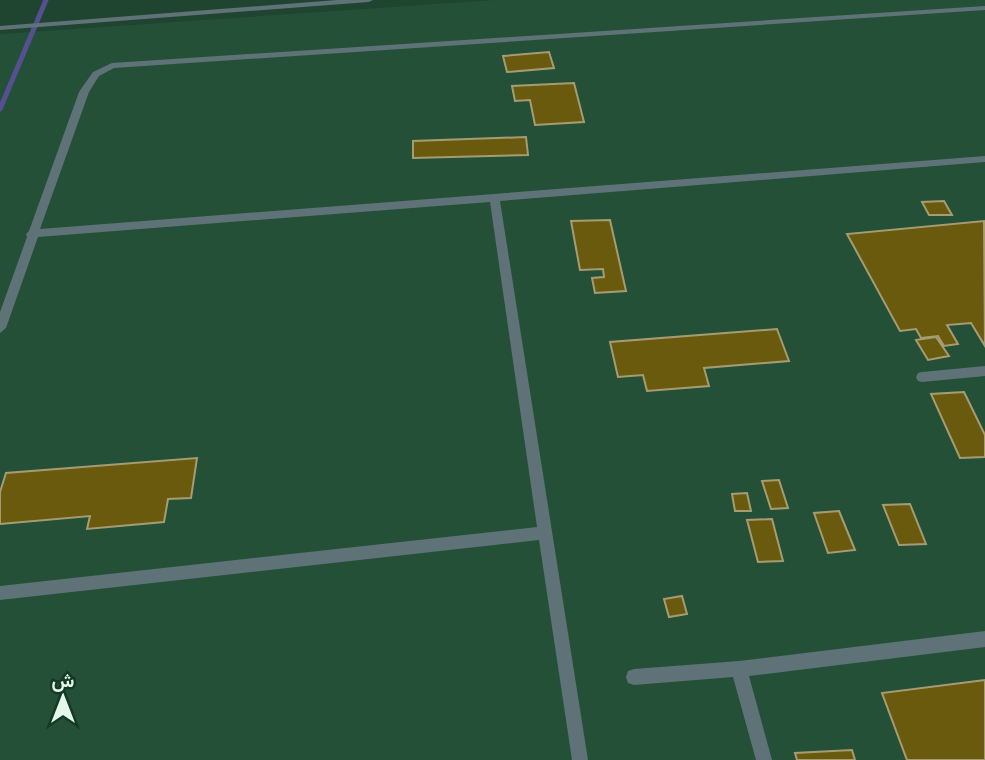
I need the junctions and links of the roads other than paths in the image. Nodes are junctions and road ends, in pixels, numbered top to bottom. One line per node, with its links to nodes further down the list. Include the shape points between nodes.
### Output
1 (369, 0): 3 (lane)
2 (985, 8): 6 (lane, via 112,66 96,74 84,92)
3 (0, 29)
4 (985, 159): 5 (lane)
5 (494, 197): 6 (lane); 10 (lane)
6 (31, 234): 7 (lane)
7 (0, 328)
8 (985, 371): 9 (lane)
9 (922, 376)
10 (544, 533): 11 (lane); 15 (lane)
11 (0, 593)
12 (985, 639): 13 (lane)
13 (739, 669): 14 (lane); 16 (lane)
14 (634, 677)
15 (580, 760)
16 (764, 760)

